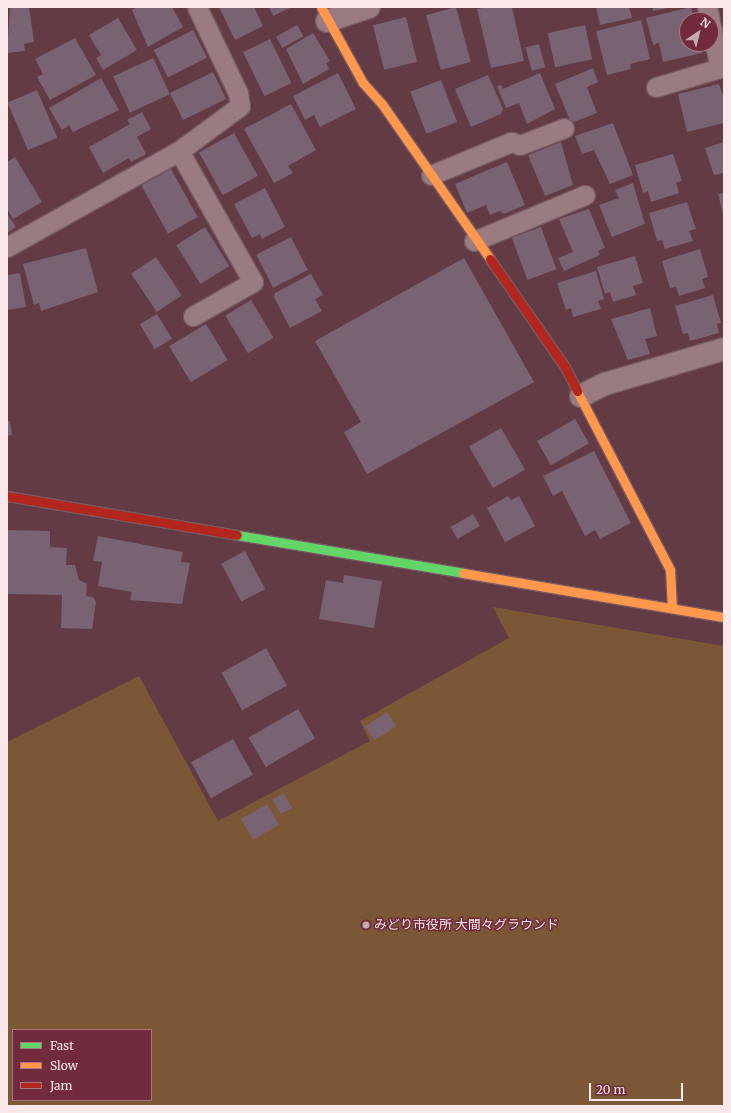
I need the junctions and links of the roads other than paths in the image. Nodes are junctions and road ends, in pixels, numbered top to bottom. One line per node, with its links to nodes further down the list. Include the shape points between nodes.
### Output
1 (197, 7): 7 (lane, via 238,94 240,106)
2 (369, 7): 3 (street)
3 (324, 14): 8 (street, via 363,83 382,104)
4 (717, 52): 5 (lane, via 720,68)
5 (656, 87)
6 (564, 128): 8 (lane, via 520,145 510,142)
7 (178, 151): 11 (lane); 12 (lane, via 253,282)
8 (431, 175): 10 (street)
9 (585, 195): 10 (lane)
10 (474, 241): 14 (street, via 548,341)
11 (7, 247)
12 (194, 316)
13 (724, 349): 14 (street, via 605,384)
14 (581, 396): 16 (street, via 670,570 673,581)
15 (7, 496): 16 (street)
16 (672, 608): 17 (street)
17 (724, 616)

